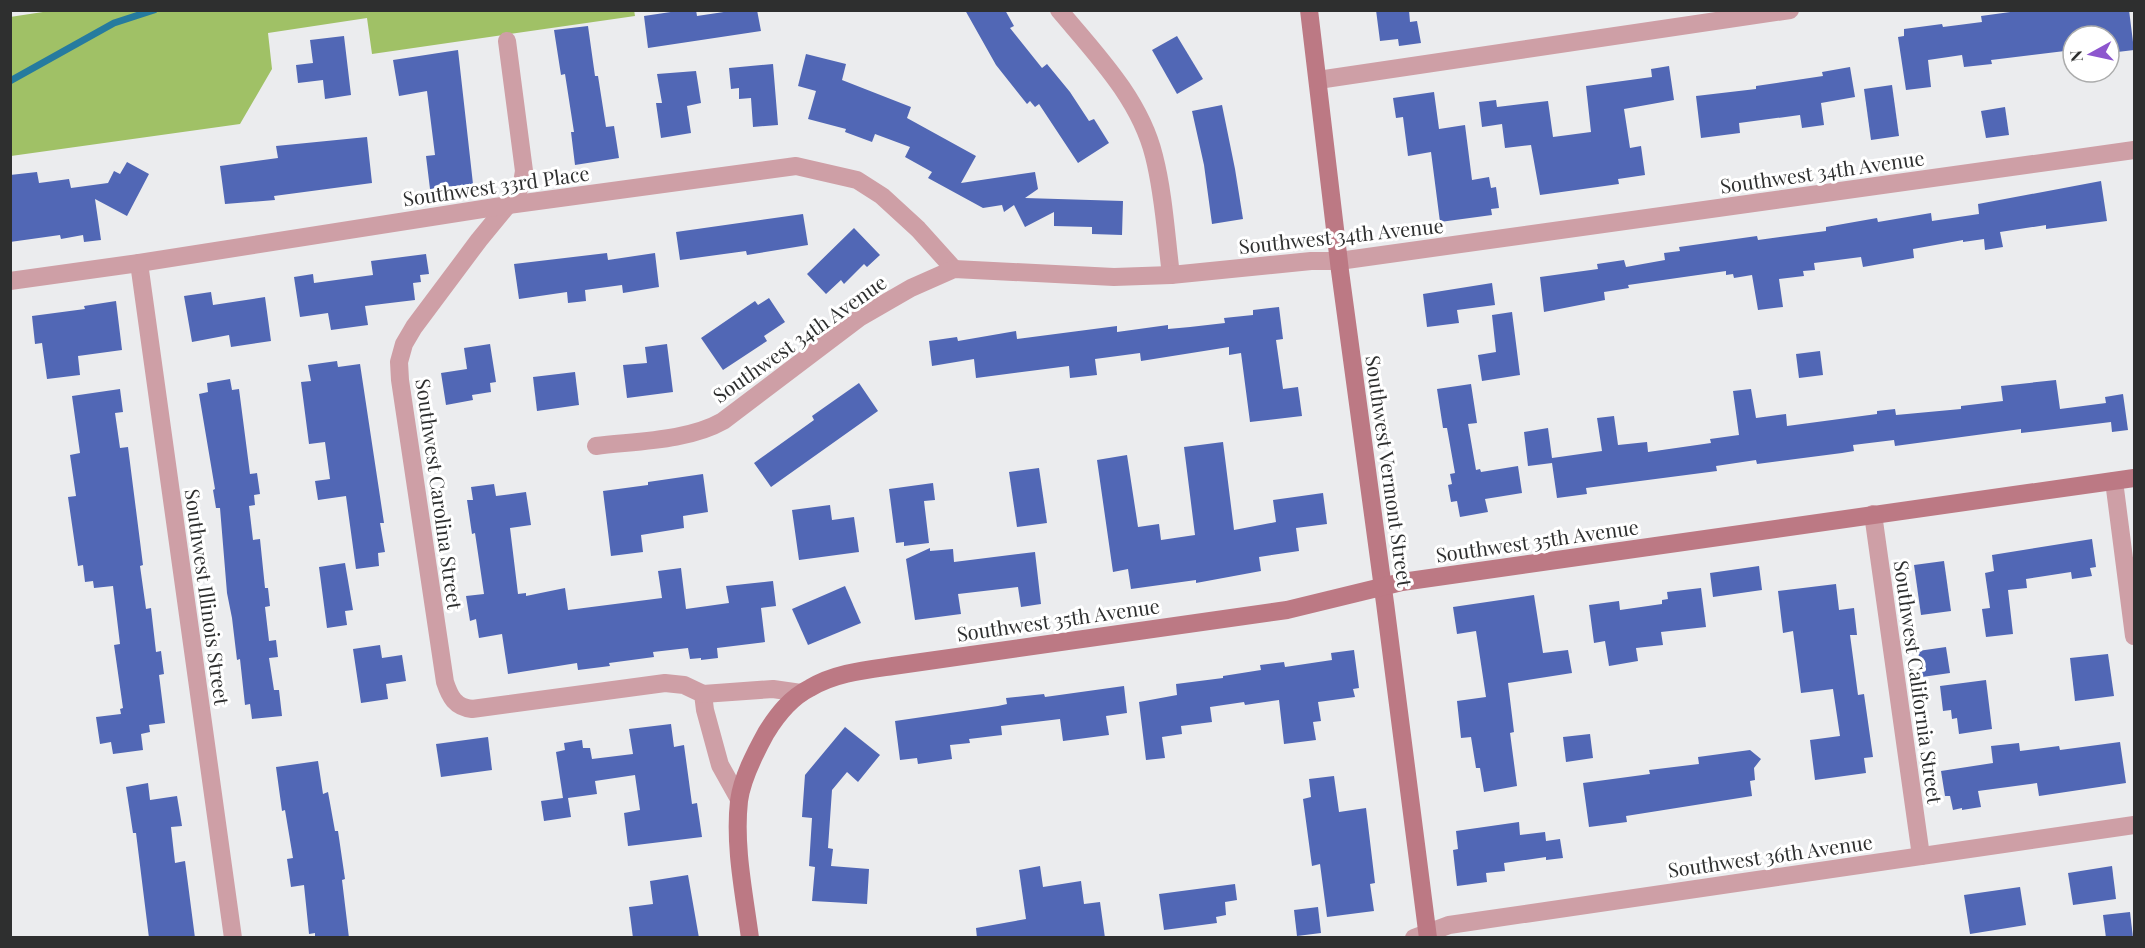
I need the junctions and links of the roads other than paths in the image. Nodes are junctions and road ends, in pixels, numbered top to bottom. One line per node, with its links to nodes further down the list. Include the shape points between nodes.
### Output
1 (1059, 10): 11 (street, via 1107,67 1142,123 1154,154)
2 (1308, 10): 5 (street, Southwest Vermont Street)
3 (1790, 10): 5 (street)
4 (507, 41): 7 (street, Southwest Carolina Street, via 524,171 522,183)
5 (1318, 81): 8 (street, Southwest Vermont Street)
6 (2134, 150): 8 (street, Southwest 34th Avenue)
7 (508, 205): 9 (street, Southwest 33rd Place); 10 (street, Southwest 33rd Place, via 796,166 857,180 882,196); 20 (street, Southwest Carolina Street, via 414,327 399,362 449,695 462,708 472,709 665,683 684,685)
8 (1339, 261): 11 (street, Southwest 34th Avenue); 17 (street, Southwest Vermont Street)
9 (140, 263): 12 (street, Southwest 33rd Place); 25 (street, Southwest Illinois Street)
10 (954, 269): 11 (street, Southwest 34th Avenue, via 1114,277); 13 (street, Southwest 34th Avenue, via 859,318 708,429)
11 (1171, 275)
12 (10, 281)
13 (596, 446)
14 (2134, 478): 15 (street, Southwest 35th Avenue)
15 (2114, 481): 16 (street, Southwest 35th Avenue); 18 (street)
16 (1873, 514): 17 (street, Southwest 35th Avenue); 23 (street, Southwest California Street)
17 (1383, 587): 19 (street, Southwest 35th Avenue, via 1287,610 855,672); 24 (street, Southwest Vermont Street)
18 (2134, 636)
19 (801, 693): 20 (street, via 773,689); 21 (street, Southwest 35th Avenue, via 774,721 752,761)
20 (703, 694): 21 (street, via 720,765)
21 (739, 799): 26 (street, Southwest 35th Avenue, via 738,826)
22 (2134, 825): 23 (street, Southwest 36th Avenue)
23 (1921, 856): 24 (street, Southwest 36th Avenue, via 1449,925)
24 (1423, 936)
25 (233, 938)
26 (750, 938)

